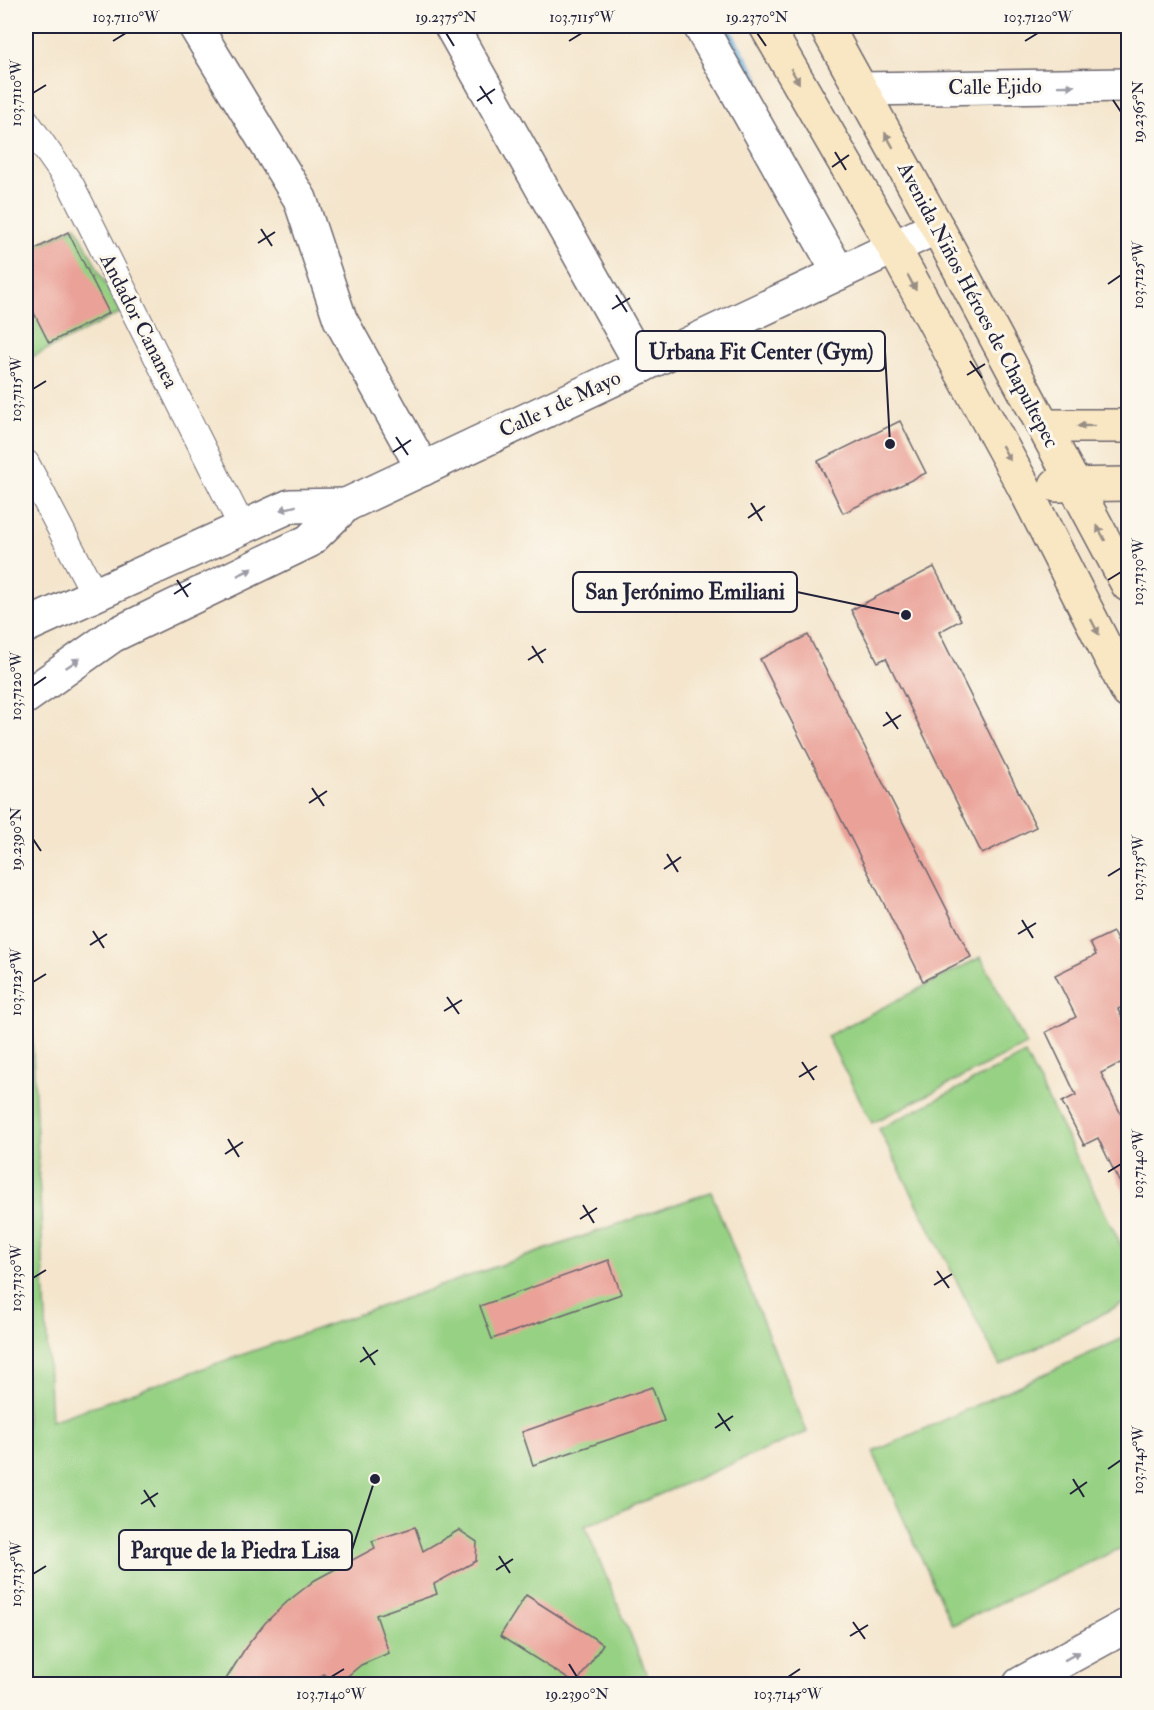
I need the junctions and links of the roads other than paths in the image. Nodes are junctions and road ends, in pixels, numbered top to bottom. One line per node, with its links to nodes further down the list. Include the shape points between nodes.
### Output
1 (195, 26): 16 (street, via 300,199 340,319)
2 (451, 26): 12 (street)
3 (700, 26): 11 (street)
4 (766, 26): 10 (main road, one-way to 10)
5 (826, 26): 7 (main road, Avenida Niños Héroes de Chapultepec)
6 (1128, 85): 7 (street, Calle Ejido, one-way to 6)
7 (861, 89): 9 (main road, Avenida Niños Héroes de Chapultepec, one-way to 7)
8 (26, 121): 21 (street, Andador Cananea, via 71,185)
9 (937, 227): 10 (street, Calle 1 de Mayo); 13 (main road, Avenida Niños Héroes de Chapultepec)
10 (894, 248): 11 (street, Calle 1 de Mayo); 19 (main road, one-way to 19)
11 (839, 273): 12 (street, Calle 1 de Mayo)
12 (642, 366): 16 (street, Calle 1 de Mayo)
13 (1044, 426): 14 (main road, one-way to 13); 17 (main road, Avenida Niños Héroes de Chapultepec)
14 (1128, 426)
15 (26, 464): 23 (street)
16 (423, 469): 20 (street, Calle 1 de Mayo)
17 (1075, 484): 18 (main road); 19 (main road); 22 (main road, Avenida Niños Héroes de Chapultepec, one-way to 17)
18 (1128, 484)
19 (1024, 486): 25 (main road, one-way to 25)
20 (346, 505): 21 (street, Calle 1 de Mayo, one-way to 21, via 290,506); 26 (street, Calle 1 de Mayo, one-way to 20, via 112,636 309,541)
21 (242, 527): 23 (street, Calle 1 de Mayo)
22 (1128, 585)
23 (94, 593): 24 (street, Calle 1 de Mayo)
24 (26, 626)
25 (1128, 692)
26 (26, 697)
27 (1128, 1625): 28 (street, one-way to 27)
28 (1020, 1684)

